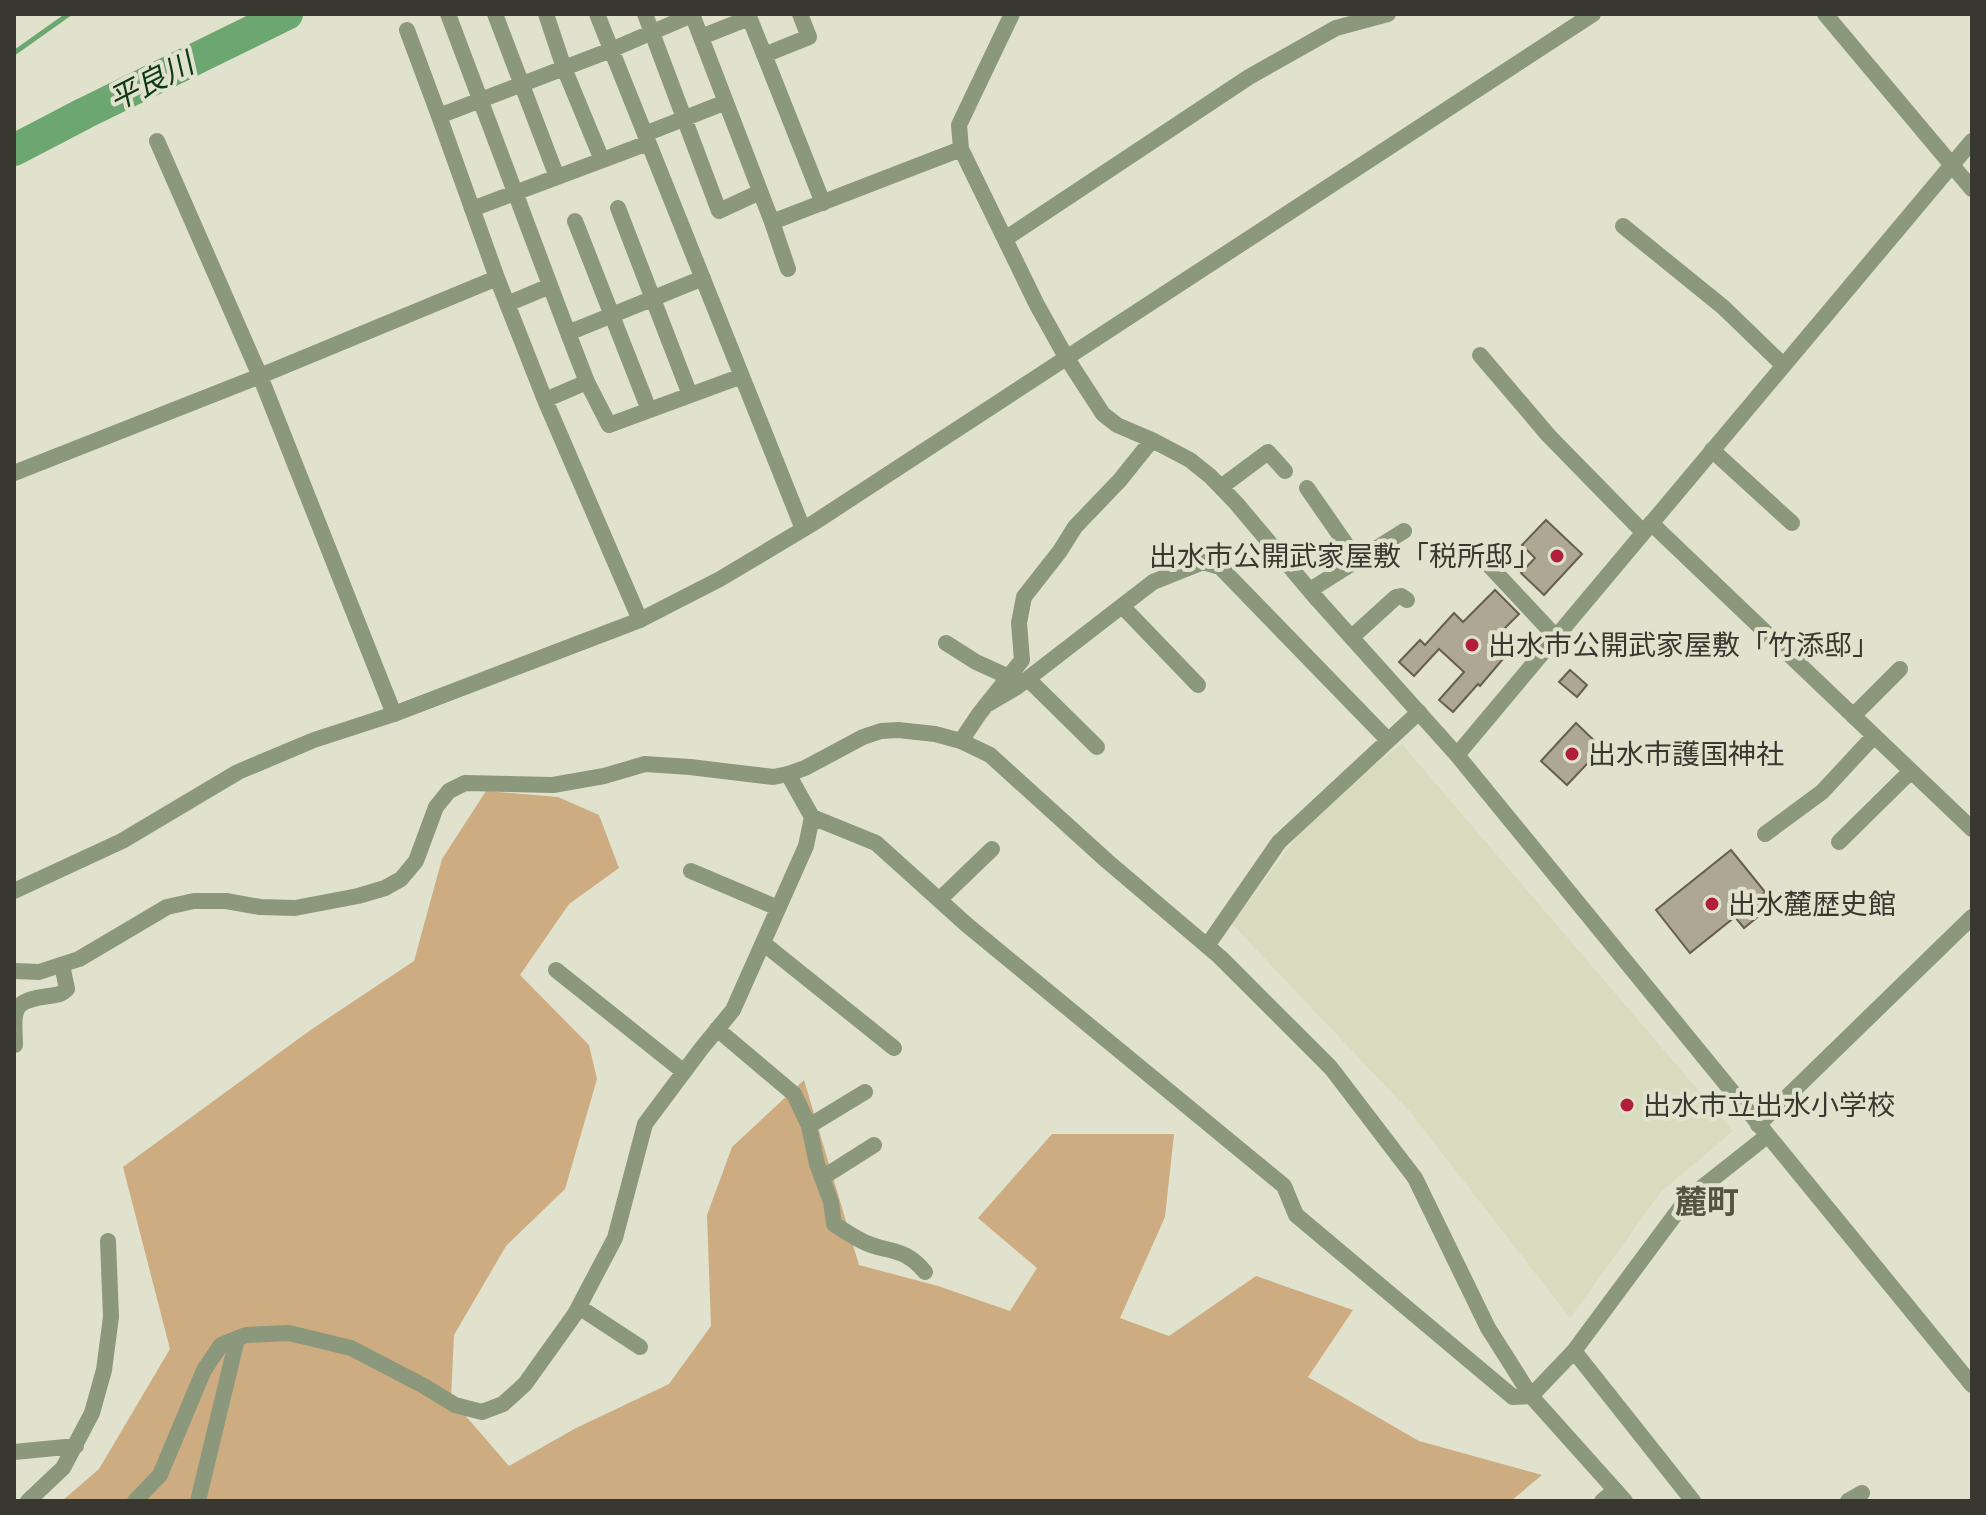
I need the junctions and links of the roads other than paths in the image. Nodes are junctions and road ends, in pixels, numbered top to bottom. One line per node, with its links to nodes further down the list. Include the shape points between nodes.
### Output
1 (448, 14): 20 (street)
2 (495, 14): 19 (street)
3 (546, 14): 18 (street)
4 (597, 14): 16 (street)
5 (645, 14): 14 (street)
6 (800, 14): 17 (street, via 809,37)
7 (1012, 14): 27 (street, via 959,125)
8 (1388, 14): 40 (street, via 1336,28 1249,77)
9 (1593, 14): 50 (street)
10 (1825, 14): 29 (street)
11 (692, 15): 14 (street); 15 (street)
12 (749, 16): 15 (street); 17 (street)
13 (407, 30): 22 (street)
14 (652, 33): 16 (street); 23 (street)
15 (701, 37): 21 (street)
16 (611, 50): 18 (street); 24 (street)
17 (764, 55): 34 (street)
18 (564, 68): 19 (street); 28 (street)
19 (522, 85): 20 (street); 30 (street)
20 (481, 101): 22 (street); 32 (street)
21 (726, 102): 23 (street); 33 (street)
22 (439, 116): 36 (street)
23 (684, 118): 24 (street); 33 (street, via 719,211)
24 (647, 138): 28 (street); 43 (street)
25 (157, 141): 52 (street)
26 (1972, 141): 29 (street)
27 (961, 149): 34 (street); 40 (street)
28 (602, 160): 30 (street)
29 (1951, 166): 31 (street); 51 (street)
30 (557, 177): 32 (street)
31 (1972, 189)
32 (515, 192): 36 (street); 44 (street)
33 (760, 192): 38 (street)
34 (823, 203): 38 (street)
35 (618, 208): 45 (street)
36 (472, 209): 42 (street)
37 (575, 221): 47 (street)
38 (772, 222): 41 (street)
39 (1623, 226): 51 (street, via 1723,307)
40 (1005, 239): 50 (street)
41 (788, 269)
42 (497, 278): 46 (street); 52 (street)
43 (703, 278): 45 (street); 53 (street)
44 (550, 286): 46 (street); 48 (street)
45 (653, 298): 47 (street); 55 (street)
46 (507, 304): 56 (street)
47 (612, 315): 48 (street); 57 (street)
48 (568, 333): 54 (street)
49 (1480, 355): 65 (street, via 1549,436)
50 (1066, 357): 58 (street, via 1103,414); 66 (street)
51 (1783, 365): 59 (street)
52 (260, 376): 61 (street); 83 (street)
53 (742, 376): 55 (street); 66 (street)
54 (587, 382): 56 (street); 57 (street, via 609,425)
55 (690, 395): 57 (street)
56 (545, 400): 73 (street)
57 (649, 410)
58 (1152, 440): 62 (street, via 1190,460); 78 (street, via 1075,527 1024,597 1019,623 1022,660)
59 (1712, 450): 64 (street); 65 (street)
60 (1285, 471): 62 (street, via 1268,452)
61 (14, 473)
62 (1221, 487): 70 (street)
63 (1307, 488): 68 (street)
64 (1792, 523)
65 (1647, 527): 75 (street); 84 (street)
66 (803, 529): 73 (street)
67 (1404, 531): 68 (street)
68 (1357, 560): 70 (street)
69 (1486, 562): 75 (street)
70 (1314, 594): 74 (street)
71 (1407, 600): 74 (street, via 1396,597)
72 (1122, 606): 79 (street); 80 (street); 86 (street, via 1153,582 1203,562 1220,567)
73 (640, 620): 83 (street)
74 (1352, 637): 82 (street)
75 (1556, 637): 89 (street)
76 (946, 643): 78 (street)
77 (1900, 669): 84 (street)
78 (1009, 677): 81 (street)
79 (1028, 679): 81 (street); 88 (street)
80 (1198, 685)
81 (986, 705): 87 (street)
82 (1419, 712): 86 (street); 89 (street)
83 (394, 714): 98 (street, via 238,772 122,841)
84 (1853, 716): 85 (street)
85 (1874, 736): 90 (street); 94 (street, via 1822,792)
86 (1388, 740): 103 (street, via 1279,842)
87 (961, 741): 91 (street, via 881,731); 103 (street, via 990,755)
88 (1097, 747)
89 (1457, 755): 113 (street)
90 (1911, 771): 93 (street); 95 (street)
91 (788, 774): 92 (street); 104 (street, via 773,777 645,764 553,785 465,783 449,791 436,807 416,861 385,888 295,908 226,901 167,907)
92 (812, 817): 99 (street, via 876,843); 100 (street, via 806,846)
93 (1972, 829)
94 (1765, 834)
95 (1839, 842)
96 (992, 849): 99 (street)
97 (691, 871): 100 (street)
98 (14, 891)
99 (939, 900): 123 (street, via 1284,1186 1296,1215 1513,1397)
100 (778, 908): 102 (street)
101 (1972, 917): 113 (street)
102 (763, 943): 107 (street, via 733,1010); 109 (street)
103 (1207, 946): 123 (street, via 1331,1068 1415,1178 1488,1328)
104 (62, 965): 106 (street, via 39,972); 108 (street, via 67,989 62,994 20,1003 14,1015)
105 (556, 970): 110 (street)
106 (14, 971)
107 (717, 1029): 110 (street); 112 (street, via 794,1094)
108 (15, 1045)
109 (894, 1048)
110 (684, 1072): 118 (street, via 645,1124 615,1238)
111 (865, 1092): 112 (street)
112 (809, 1126): 115 (street)
113 (1762, 1130): 121 (street, via 1686,1200); 122 (street)
114 (874, 1145): 115 (street)
115 (822, 1178): 117 (street, via 834,1224 864,1242 916,1261)
116 (108, 1241): 124 (street, via 111,1317 104,1370)
117 (925, 1272)
118 (579, 1307): 119 (street, via 525,1384 503,1404 482,1412 455,1405 351,1348 289,1333); 120 (street)
119 (237, 1339): 128 (street, via 221,1345 204,1370 160,1475); 129 (street)
120 (640, 1347)
121 (1574, 1351): 123 (street); 131 (street)
122 (1970, 1379)
123 (1531, 1396): 126 (street)
124 (76, 1446): 125 (street); 127 (street, via 63,1468)
125 (14, 1452)
126 (1620, 1496): 130 (street)
127 (28, 1501)
128 (135, 1501)
129 (198, 1501)
130 (1602, 1501)
131 (1693, 1501)

